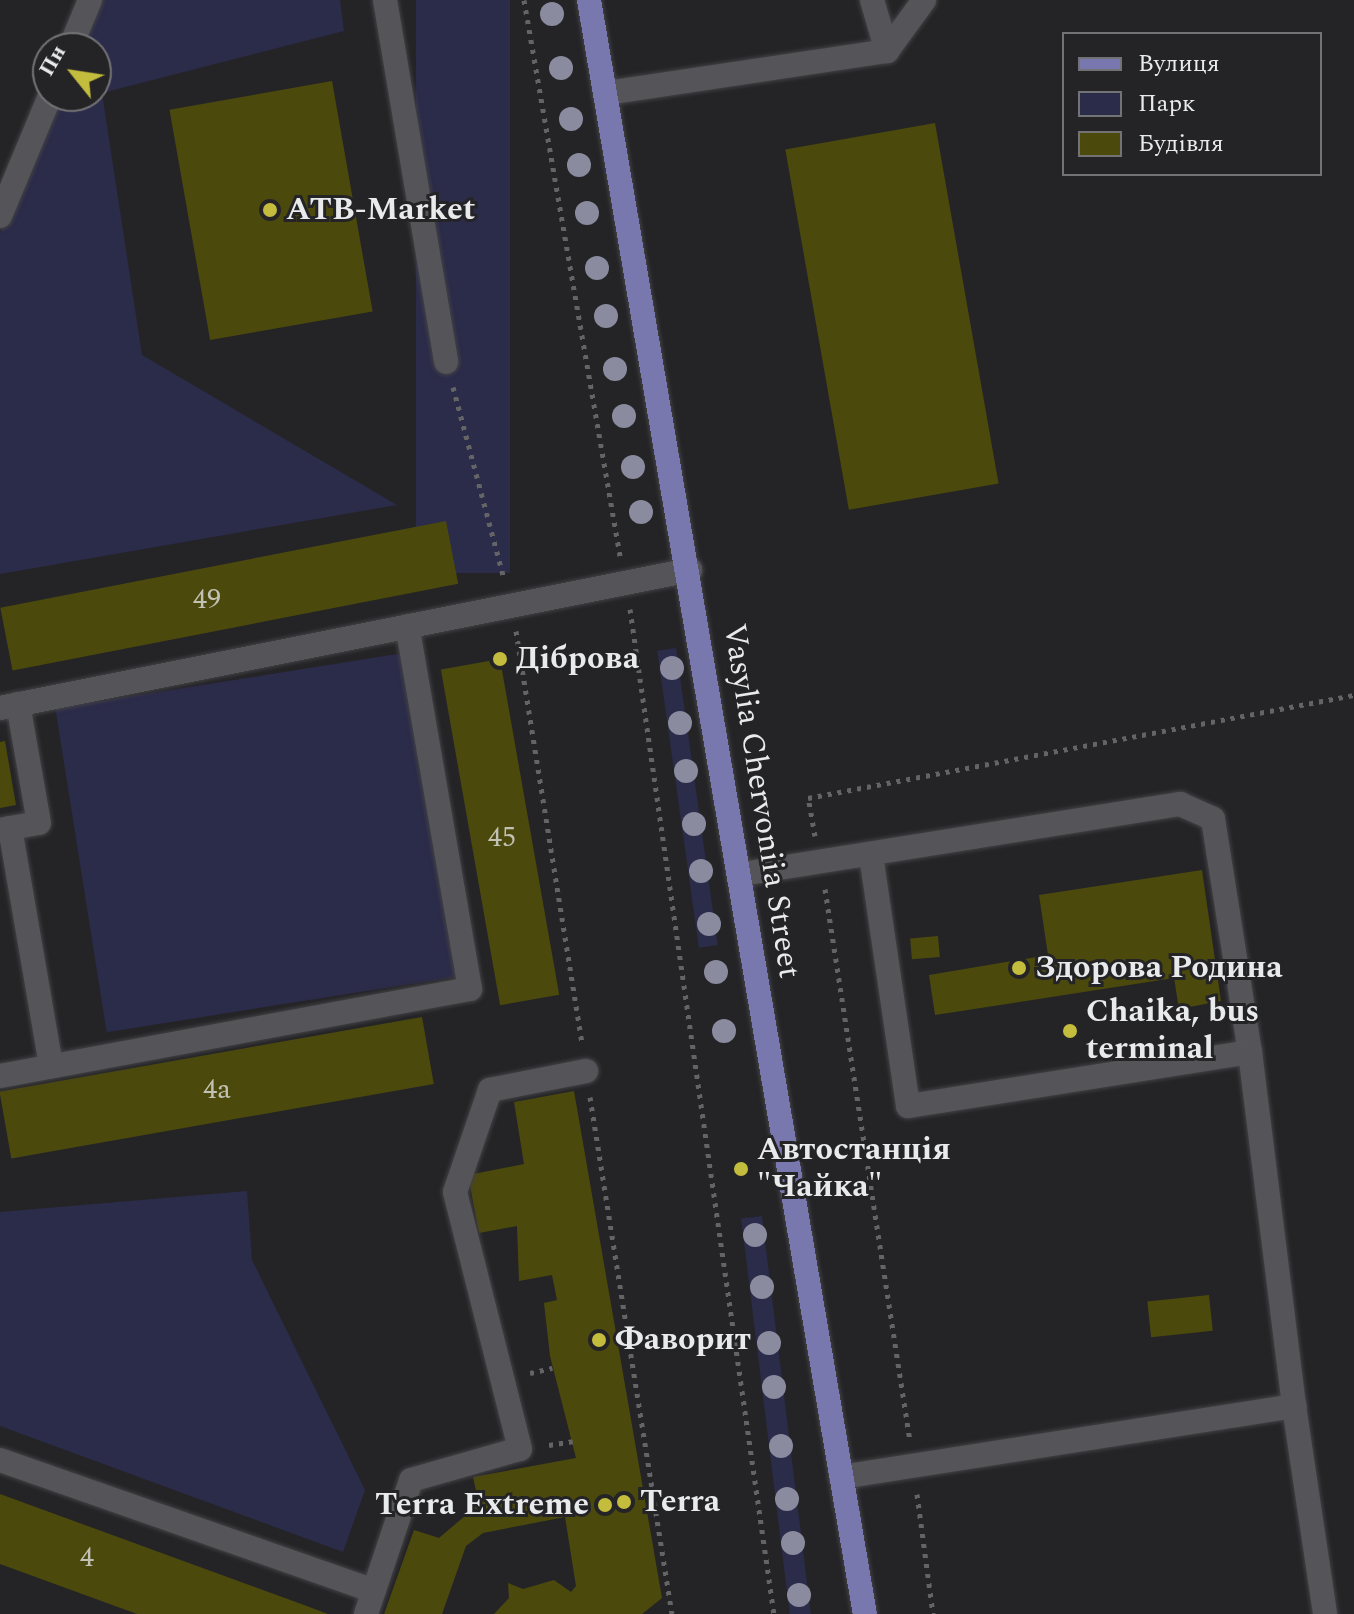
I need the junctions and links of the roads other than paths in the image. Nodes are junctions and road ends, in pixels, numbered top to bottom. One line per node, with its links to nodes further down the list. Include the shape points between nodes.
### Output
1 (90, 0): 6 (lane)
2 (385, 0): 11 (lane)
3 (589, 0): 8 (main road, Vasylia Chervoniia Street)
4 (872, 0): 7 (lane)
5 (924, 0): 7 (lane)
6 (77, 32)
7 (887, 51): 8 (lane)
8 (606, 93): 12 (main road, Vasylia Chervoniia Street)
9 (43, 112): 10 (lane)
10 (0, 216)
11 (446, 362)
12 (690, 570): 13 (lane); 17 (main road, Vasylia Chervoniia Street)
13 (407, 626): 14 (lane); 19 (lane, via 470,989)
14 (9, 706): 15 (lane, via 39,823)
15 (5, 829): 19 (lane)
16 (871, 855): 17 (lane); 18 (lane, via 1180,804 1213,819); 18 (lane, via 908,1106)
17 (742, 874): 24 (main road, Vasylia Chervoniia Street)
18 (1250, 1052): 22 (lane)
19 (51, 1066): 21 (lane)
20 (586, 1071): 25 (lane, via 490,1090 455,1192 520,1449 411,1480)
21 (0, 1076)
22 (1294, 1406): 24 (lane); 28 (lane)
23 (0, 1460): 25 (lane)
24 (841, 1477): 27 (main road, Vasylia Chervoniia Street)
25 (374, 1591): 26 (lane)
26 (366, 1614)
27 (865, 1614)
28 (1325, 1614)

